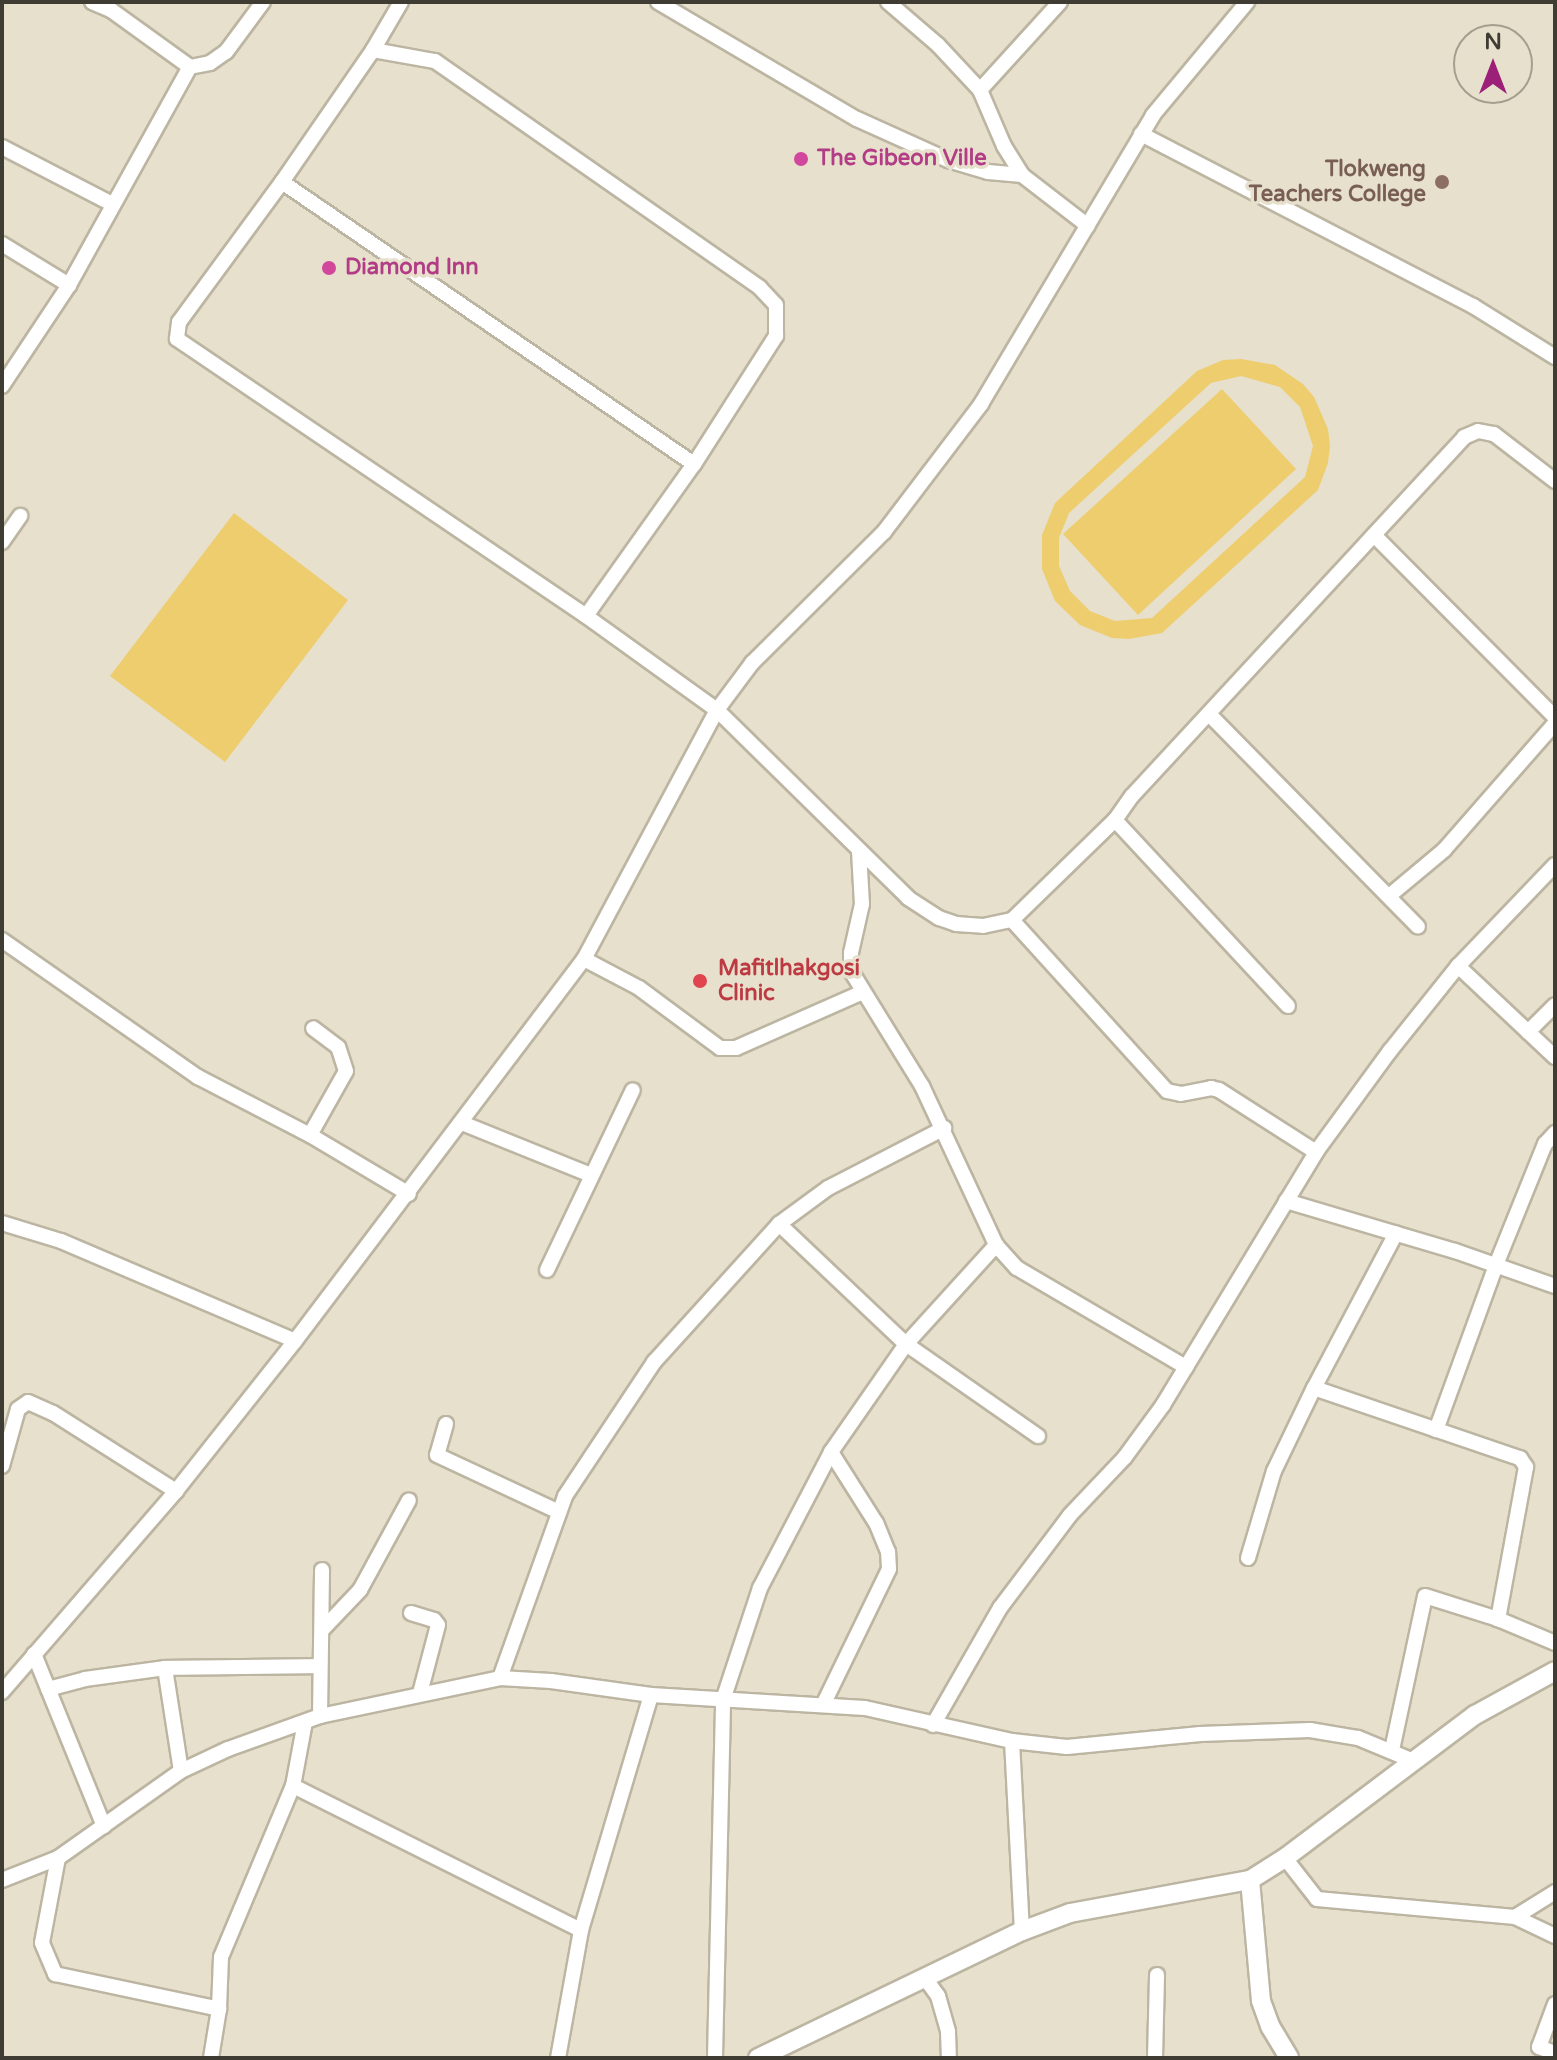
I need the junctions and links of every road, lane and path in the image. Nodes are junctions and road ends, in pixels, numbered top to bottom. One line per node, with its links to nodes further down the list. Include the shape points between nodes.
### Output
1 (92, 2): 9 (street)
2 (263, 2): 9 (street, via 226,52)
3 (401, 2): 8 (street)
4 (658, 2): 13 (street, via 857,119 948,160)
5 (888, 2): 10 (street)
6 (1060, 2): 10 (street)
7 (1247, 2): 11 (street, via 1185,72)
8 (373, 50): 14 (street); 21 (street, via 435,61 760,288 776,305 776,336)
9 (190, 67): 15 (street)
10 (980, 90): 13 (street)
11 (1141, 134): 16 (street); 19 (street, via 1473,306)
12 (2, 147): 15 (street)
13 (1022, 175): 16 (street)
14 (282, 182): 21 (street); 26 (street, via 179,322 176,334 181,344)
15 (112, 204): 18 (street)
16 (1088, 226): 27 (street, via 981,404 884,532 752,663)
17 (2, 244): 18 (street)
18 (69, 285): 20 (street)
19 (1555, 357)
20 (2, 386)
21 (694, 464): 26 (street)
22 (1555, 481): 24 (street, via 1494,434 1470,434)
23 (20, 516): 25 (street)
24 (1374, 535): 28 (street); 29 (street)
25 (2, 542)
26 (586, 616): 27 (street)
27 (717, 710): 31 (street); 37 (street)
28 (1209, 714): 30 (street); 33 (street)
29 (1555, 720): 33 (street, via 1444,850)
30 (1115, 820): 34 (street); 41 (street)
31 (859, 851): 34 (street, via 908,898 939,918 983,926); 39 (street, via 862,904 851,971)
32 (1555, 865): 38 (street)
33 (1389, 896): 35 (street)
34 (1012, 920): 50 (street, via 1167,1091 1219,1090)
35 (1418, 927)
36 (2, 940): 49 (street, via 198,1077)
37 (584, 959): 39 (street, via 639,988 720,1048 736,1048); 46 (street)
38 (1458, 966): 43 (street); 50 (street)
39 (863, 992): 47 (street)
40 (1555, 1005): 43 (street)
41 (1288, 1006)
42 (313, 1028): 49 (street, via 338,1047 346,1071)
43 (1528, 1032): 44 (street)
44 (1555, 1057)
45 (633, 1090): 51 (street)
46 (462, 1123): 51 (street); 52 (street)
47 (944, 1128): 55 (street, via 828,1188); 57 (street)
48 (1555, 1133): 58 (street, via 1545,1144)
49 (310, 1135): 52 (street)
50 (1316, 1152): 53 (street)
51 (591, 1175): 59 (street)
52 (409, 1194): 61 (street)
53 (1286, 1201): 56 (street); 63 (street)
54 (2, 1223): 61 (street, via 61,1241)
55 (779, 1224): 62 (street); 72 (street, via 654,1362)
56 (1396, 1233): 58 (street); 64 (street)
57 (996, 1245): 62 (street); 63 (street, via 1017,1268)
58 (1496, 1265): 60 (street); 66 (street)
59 (547, 1270)
60 (1555, 1286)
61 (295, 1341): 70 (street)
62 (906, 1344): 67 (street); 68 (street)
63 (1186, 1367): 92 (street, via 1125,1457 1070,1515 1000,1608)
64 (1314, 1388): 66 (street); 73 (street, via 1274,1471)
65 (446, 1424): 72 (street, via 437,1455)
66 (1436, 1430): 76 (street, via 1520,1458 1526,1467)
67 (1038, 1436)
68 (831, 1452): 88 (street, via 760,1588); 89 (street, via 876,1523 889,1569)
69 (2, 1466): 70 (street, via 18,1409 28,1402)
70 (176, 1491): 79 (street)
71 (409, 1500): 77 (street, via 360,1590)
72 (559, 1512): 83 (street)
73 (1248, 1558)
74 (322, 1570): 77 (street)
75 (411, 1613): 86 (street, via 438,1625)
76 (1498, 1619): 78 (street); 94 (street, via 1431,1595 1423,1598)
77 (322, 1630): 80 (street)
78 (1555, 1643)
79 (34, 1654): 84 (street); 85 (street)
80 (320, 1666): 81 (street); 90 (street)
81 (165, 1668): 84 (street); 96 (street)
82 (1555, 1671): 95 (street, via 1475,1715)
83 (500, 1678): 86 (street); 87 (street)
84 (48, 1689): 98 (street)
85 (2, 1692)
86 (420, 1693): 90 (street)
87 (651, 1695): 88 (street); 105 (street)
88 (723, 1700): 89 (street); 116 (street)
89 (824, 1703): 92 (street)
90 (320, 1716): 91 (street)
91 (305, 1722): 96 (street); 97 (street)
92 (933, 1725): 93 (street)
93 (1012, 1741): 94 (street, via 1067,1747 1310,1730); 106 (street)
94 (1392, 1750): 95 (street)
95 (1411, 1760): 100 (street)
96 (181, 1771): 98 (street)
97 (293, 1786): 105 (street); 111 (street, via 221,1957)
98 (104, 1826): 99 (street)
99 (58, 1858): 101 (street); 111 (street, via 42,1943 55,1974)
100 (1285, 1858): 102 (street); 104 (street, via 1317,1899)
101 (2, 1880)
102 (1250, 1880): 106 (street, via 1089,1908); 120 (street, via 1261,2001)
103 (1555, 1892): 104 (street)
104 (1515, 1917): 107 (street)
105 (581, 1930): 115 (street)
106 (1022, 1931): 109 (street)
107 (1555, 1936)
108 (1157, 1975): 119 (street)
109 (925, 1978): 112 (street); 118 (street, via 938,1996)
110 (1555, 2004): 113 (street, via 1539,2047)
111 (219, 2009): 114 (street)
112 (782, 2052): 117 (street)
113 (1555, 2053)
114 (211, 2058)
115 (558, 2058)
116 (715, 2058)
117 (758, 2058)
118 (949, 2058)
119 (1155, 2058)
120 (1289, 2058)

